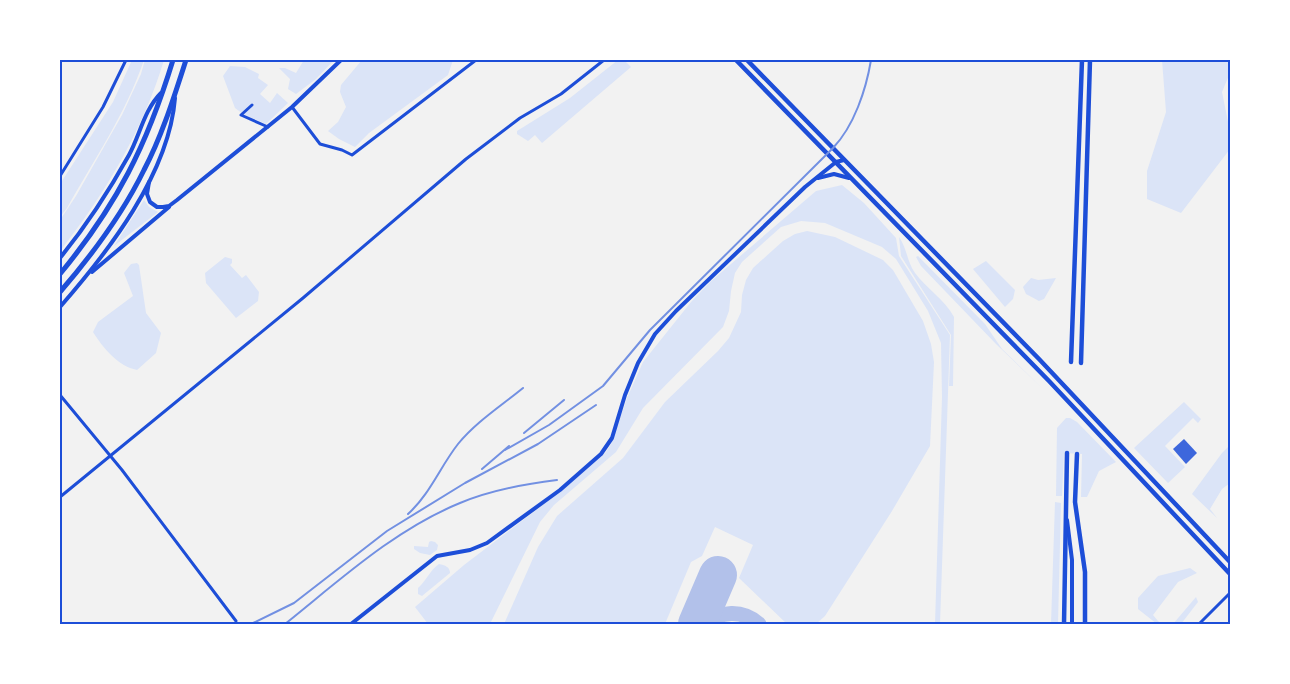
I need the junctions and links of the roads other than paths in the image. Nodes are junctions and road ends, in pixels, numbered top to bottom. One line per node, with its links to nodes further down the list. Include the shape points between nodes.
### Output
1 (126, 60): 18 (street, via 103,107)
2 (173, 60): 11 (main road)
3 (186, 60): 12 (main road)
4 (341, 60): 14 (street)
5 (476, 60): 14 (street, via 352,155 320,144)
6 (604, 60): 33 (street, via 561,94 520,118 466,159)
7 (736, 60): 17 (main road)
8 (747, 60): 16 (main road)
9 (1082, 60): 28 (main road)
10 (1090, 60): 29 (main road)
11 (164, 90): 23 (street, via 154,100 129,154 95,211); 24 (main road, via 126,180 100,222)
12 (175, 93): 21 (street, via 166,143); 26 (main road, via 152,154 135,187 110,228)
13 (252, 105): 15 (street, via 241,115)
14 (292, 107): 15 (street)
15 (268, 127): 22 (street)
16 (844, 160): 17 (street); 36 (main road, via 1033,353)
17 (836, 162): 19 (main road); 20 (street)
18 (60, 176)
19 (852, 179): 20 (street, via 834,174); 37 (main road, via 1049,381)
20 (813, 180): 40 (street, via 676,310 655,334 625,395 612,438 601,454 560,490 487,543 438,556)
21 (149, 182): 22 (street, via 148,199 155,206 165,207); 25 (street)
22 (177, 200): 25 (street)
23 (60, 258)
24 (60, 274)
25 (87, 277): 27 (street)
26 (60, 292)
27 (60, 307)
28 (1071, 362)
29 (1081, 362)
30 (60, 396): 33 (street)
31 (1068, 454): 35 (main road)
32 (1077, 454): 43 (main road, via 1076,502 1084,566)
33 (111, 456): 34 (street); 39 (street)
34 (60, 497)
35 (1066, 511): 41 (main road); 42 (street, via 1072,560)
36 (1230, 562)
37 (1230, 574)
38 (1230, 593): 44 (street)
39 (236, 621)
40 (351, 624)
41 (1064, 624)
42 (1072, 624)
43 (1085, 624)
44 (1198, 624)

